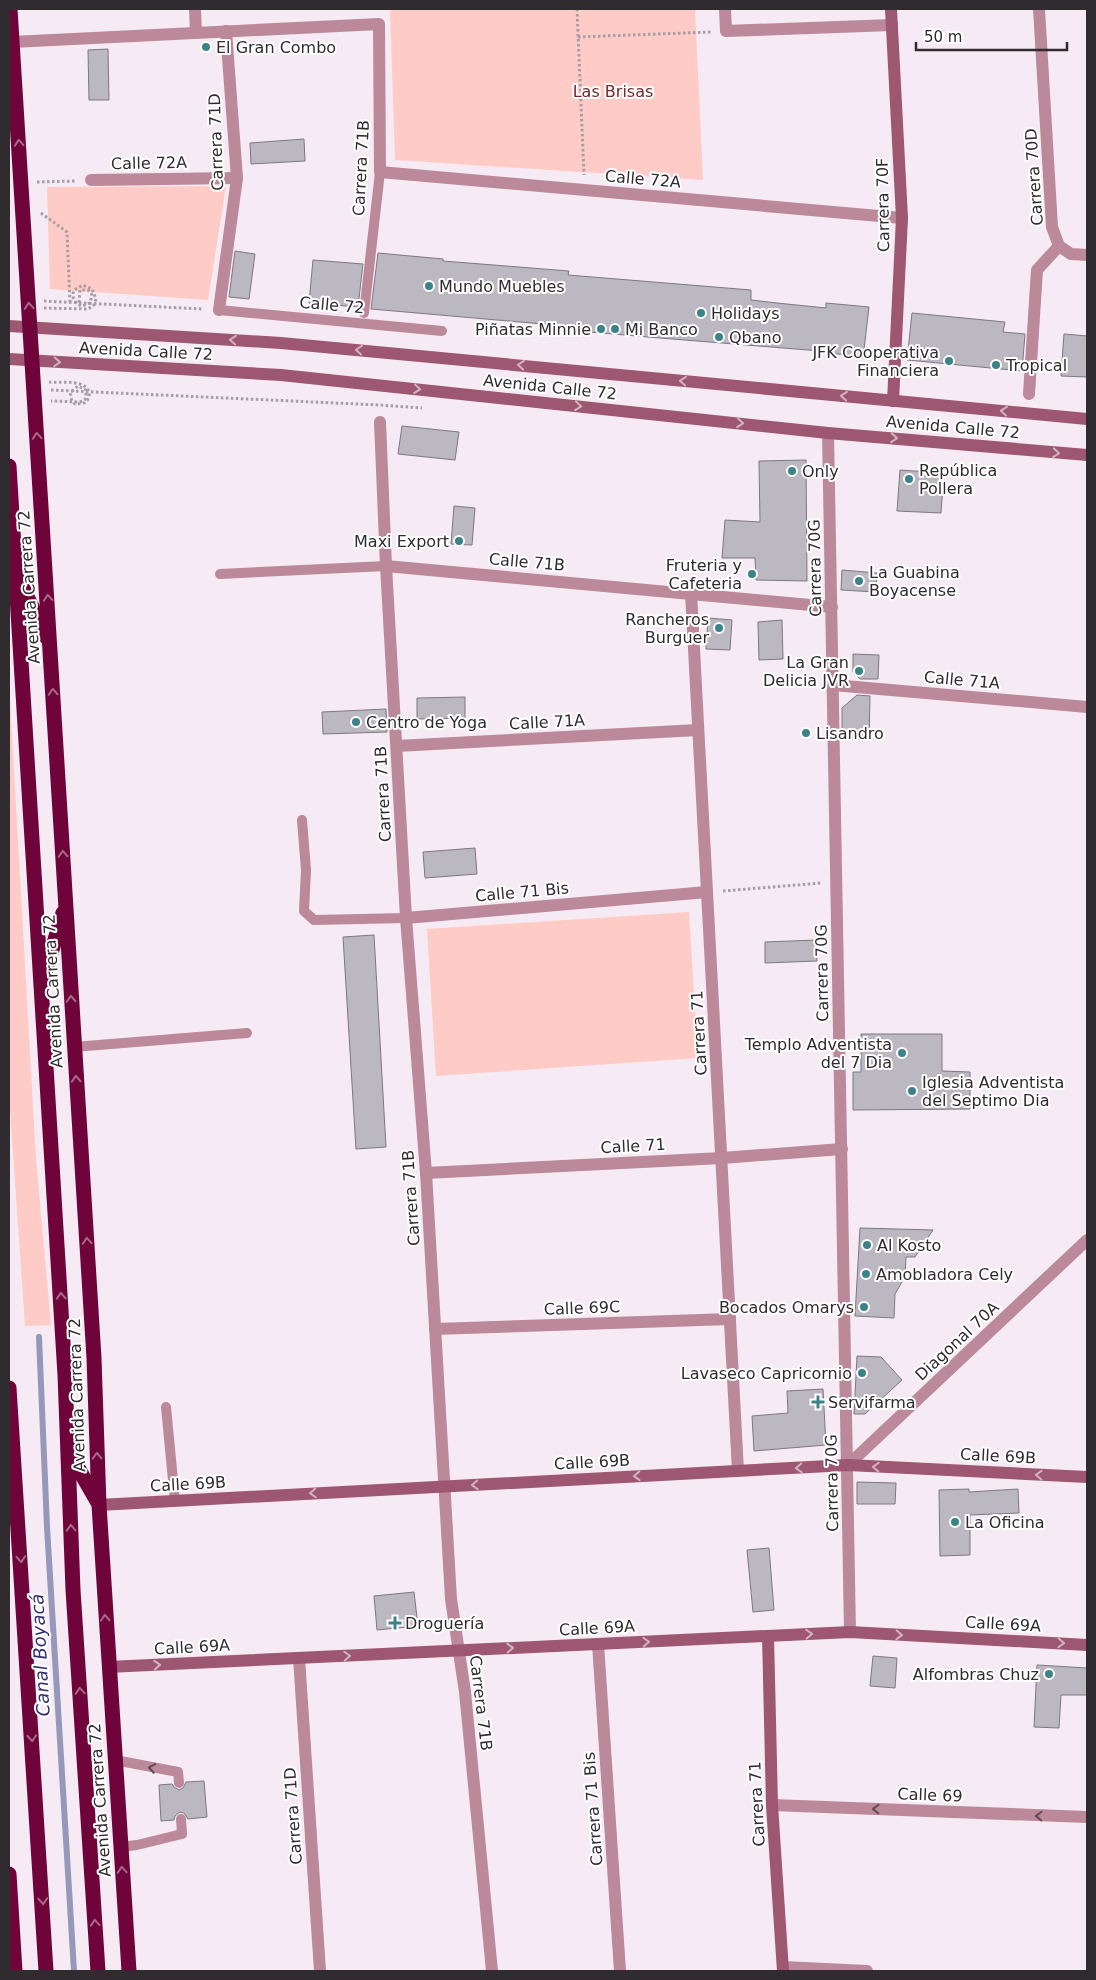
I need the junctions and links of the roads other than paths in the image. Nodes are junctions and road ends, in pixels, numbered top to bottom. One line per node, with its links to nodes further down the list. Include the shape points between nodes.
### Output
1 (10, 9): 9 (highway, Avenida Carrera 72)
2 (195, 9): 8 (street)
3 (725, 9): 6 (street, via 726,31)
4 (891, 9): 6 (street, Carrera 70F)
5 (1038, 9): 14 (street, Carrera 70D, via 1052,228)
6 (892, 25): 13 (street, Carrera 70F)
7 (226, 31): 8 (street); 10 (street, Carrera 71B, via 379,24); 11 (street, Carrera 71D)
8 (196, 33): 9 (street)
9 (12, 42): 33 (highway, Avenida Carrera 72, one-way to 9, via 32,304)
10 (380, 172): 13 (street, Calle 72A); 17 (lane, Carrera 71B)
11 (237, 178): 12 (street, Calle 72A); 16 (street, Carrera 71D)
12 (91, 180)
13 (902, 218): 22 (street, Carrera 70F)
14 (1059, 246): 15 (street, via 1071,254); 21 (street, via 1037,270)
15 (1087, 255)
16 (219, 310): 19 (lane, Calle 72)
17 (364, 313)
18 (9, 326): 22 (street, Avenida Calle 72, one-way to 18, via 282,343)
19 (442, 331)
20 (9, 359): 25 (street, Avenida Calle 72, one-way to 25, via 281,375)
21 (1029, 394)
22 (893, 401): 23 (street, Avenida Calle 72, one-way to 22)
23 (1087, 419)
24 (380, 422): 28 (street, Carrera 71B)
25 (828, 433): 26 (street, Avenida Calle 72, one-way to 26); 32 (street, Carrera 70G)
26 (1087, 455)
27 (9, 466): 29 (highway, Avenida Carrera 72)
28 (386, 566): 30 (lane, Calle 71B); 31 (street, Calle 71B); 37 (street, Carrera 71B)
29 (15, 572): 33 (highway); 42 (highway, Avenida Carrera 72)
30 (220, 574)
31 (691, 593): 32 (street, Calle 71B); 36 (street, Carrera 71)
32 (832, 607): 34 (street, Carrera 70G)
33 (51, 646): 40 (highway, Avenida Carrera 72, one-way to 33)
34 (833, 685): 35 (street, Calle 71A); 45 (street, Carrera 70G)
35 (1087, 708)
36 (698, 730): 37 (street, Calle 71A); 39 (street, Carrera 71)
37 (397, 746): 41 (street, Carrera 71B)
38 (302, 820): 41 (lane, Calle 71 Bis, via 306,870 304,911 314,920)
39 (708, 892): 41 (street, Calle 71 Bis); 46 (street, Carrera 71)
40 (66, 903): 42 (highway); 44 (highway, Avenida Carrera 72, one-way to 40)
41 (406, 918): 47 (street, Carrera 71B)
42 (40, 991): 53 (highway, Avenida Carrera 72, one-way to 42)
43 (247, 1033): 44 (lane)
44 (74, 1047): 59 (highway, Avenida Carrera 72, one-way to 44, via 94,1358)
45 (842, 1149): 46 (street, Calle 71); 54 (street, Carrera 70G)
46 (722, 1158): 47 (street, Calle 71); 49 (street, Carrera 71)
47 (426, 1173): 50 (street, Carrera 71B)
48 (1087, 1240): 54 (street, Diagonal 70A)
49 (730, 1319): 50 (street, Calle 69C); 55 (street, Carrera 71)
50 (435, 1329): 57 (street, Carrera 71B)
51 (9, 1388): 61 (highway)
52 (166, 1407): 58 (lane)
53 (68, 1450): 59 (highway); 79 (highway, Avenida Carrera 72, one-way to 53, via 73,1590)
54 (848, 1465): 55 (street, Calle 69B, one-way to 55); 56 (street, Calle 69B, one-way to 54); 62 (street, Carrera 70G)
55 (738, 1471): 57 (street, Calle 69B, one-way to 57)
56 (1087, 1477)
57 (444, 1486): 58 (street, Calle 69B, one-way to 58); 66 (street, Carrera 71B, via 450,1600)
58 (175, 1500): 59 (street, Calle 69B)
59 (99, 1504): 68 (highway, Avenida Carrera 72, one-way to 59)
60 (9, 1510): 61 (highway)
61 (19, 1532): 78 (highway, one-way to 78)
62 (850, 1632): 63 (street, Calle 69A, one-way to 62); 65 (street, Calle 69A, one-way to 65)
63 (768, 1636): 64 (street, Calle 69A, one-way to 63); 71 (street, Carrera 71)
64 (598, 1644): 66 (street, Calle 69A, one-way to 64); 83 (street, Carrera 71 Bis)
65 (1087, 1645)
66 (458, 1651): 67 (street, Calle 69A, one-way to 66); 82 (street, Carrera 71B, via 465,1692)
67 (298, 1658): 68 (street, Calle 69A, one-way to 67); 81 (street, Carrera 71D)
68 (108, 1667): 69 (highway, Avenida Carrera 72)
69 (115, 1760): 70 (lane, one-way to 69, via 178,1772); 74 (highway, Avenida Carrera 72)
70 (179, 1783)
71 (772, 1805): 72 (street, Calle 69, one-way to 71); 76 (street, Carrera 71)
72 (1087, 1818)
73 (181, 1819): 74 (lane, via 182,1834 137,1846)
74 (120, 1847): 80 (highway, Avenida Carrera 72, one-way to 74)
75 (9, 1874): 77 (highway)
76 (783, 1969): 84 (street)
77 (15, 1971)
78 (46, 1971)
79 (98, 1971)
80 (129, 1971)
81 (320, 1971)
82 (492, 1971)
83 (620, 1971)
84 (867, 1971)

